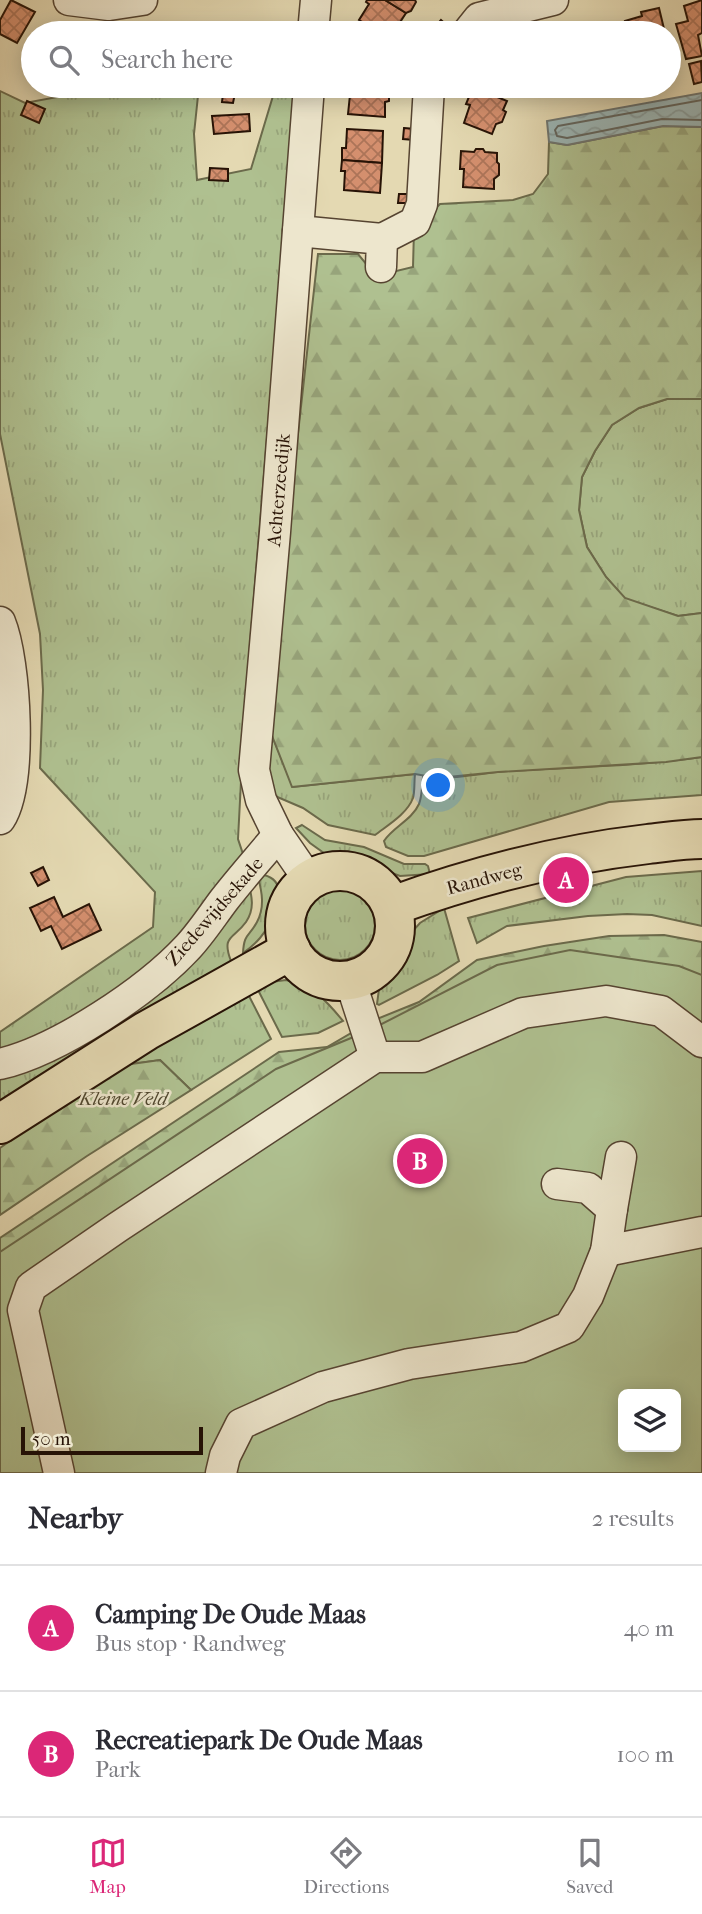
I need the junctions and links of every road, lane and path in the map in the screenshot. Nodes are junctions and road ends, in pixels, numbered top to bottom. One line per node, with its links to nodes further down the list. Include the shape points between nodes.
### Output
1 (69, 0): 2 (street, via 109,5)
2 (142, 0)
3 (316, 0): 5 (street)
4 (553, 0): 6 (street)
5 (314, 21)
6 (477, 21)
7 (308, 98): 9 (street, Achterzeedijk)
8 (428, 98): 9 (street, via 422,204 415,222 382,253)
9 (298, 231): 12 (street, Achterzeedijk, via 254,771 261,800)
10 (0, 622): 11 (street, via 11,662 15,728 12,783)
11 (0, 819)
12 (278, 835): 14 (street, Achterzeedijk); 20 (street, Ziedewijdsekade, via 190,945 154,978 81,1028)
13 (702, 839): 15 (main road, Randweg, via 553,860)
14 (309, 880): 15 (main road, via 341,870 358,873 372,880); 16 (main road, via 289,904 285,919)
15 (392, 906): 17 (main road, via 393,944 368,974)
16 (290, 950): 17 (main road, via 306,969 327,980); 21 (main road, via 146,1031)
17 (350, 980): 19 (street)
18 (702, 1042): 19 (street, via 661,1011 606,1001 523,1013 422,1057)
19 (375, 1057): 27 (street, via 31,1287 23,1310)
20 (0, 1064)
21 (0, 1124)
22 (621, 1157): 24 (street)
23 (557, 1184): 24 (street, via 588,1188)
24 (612, 1209): 26 (street)
25 (702, 1232): 26 (street)
26 (606, 1251): 28 (street, via 588,1296 569,1326 521,1347 409,1364 323,1387 241,1424)
27 (59, 1473)
28 (221, 1473)

